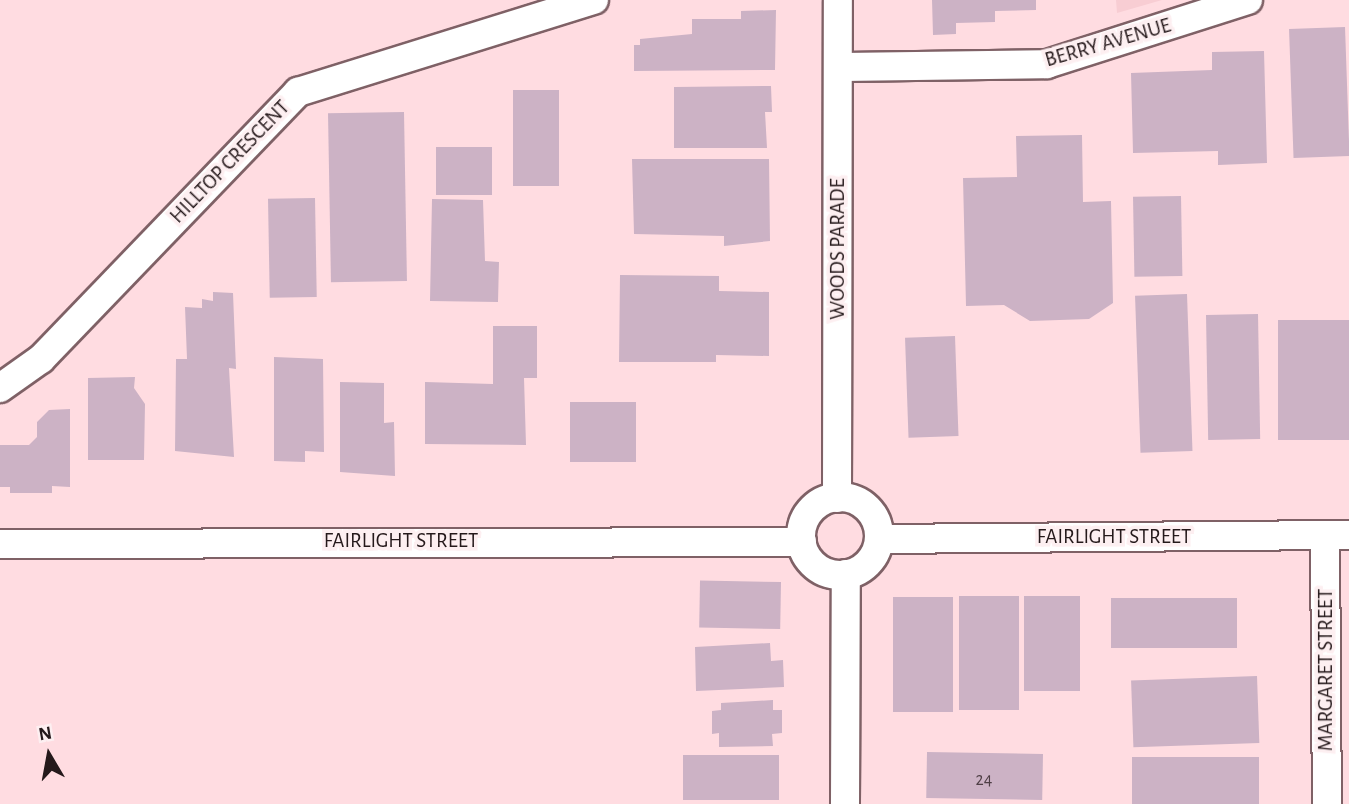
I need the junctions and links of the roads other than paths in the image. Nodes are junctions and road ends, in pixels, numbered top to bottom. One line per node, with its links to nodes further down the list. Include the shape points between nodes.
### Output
1 (594, 0): 5 (street, HILLTOP CRESCENT, via 298,92 41,359)
2 (838, 0): 4 (street, WOODS PARADE)
3 (1248, 0): 4 (street, BERRY AVENUE, via 1047,64)
4 (839, 67): 6 (street, WOODS PARADE)
5 (0, 388)
6 (837, 498): 8 (street, via 850,499 872,513); 9 (street, via 813,509 805,519)
7 (1337, 535): 8 (street, FAIRLIGHT STREET); 13 (street, MARGARET STREET)
8 (879, 539): 11 (street, via 868,563)
9 (802, 542): 10 (street, FAIRLIGHT STREET); 11 (street, via 813,564)
10 (0, 544)
11 (846, 575): 12 (street)
12 (845, 804)
13 (1326, 804)

